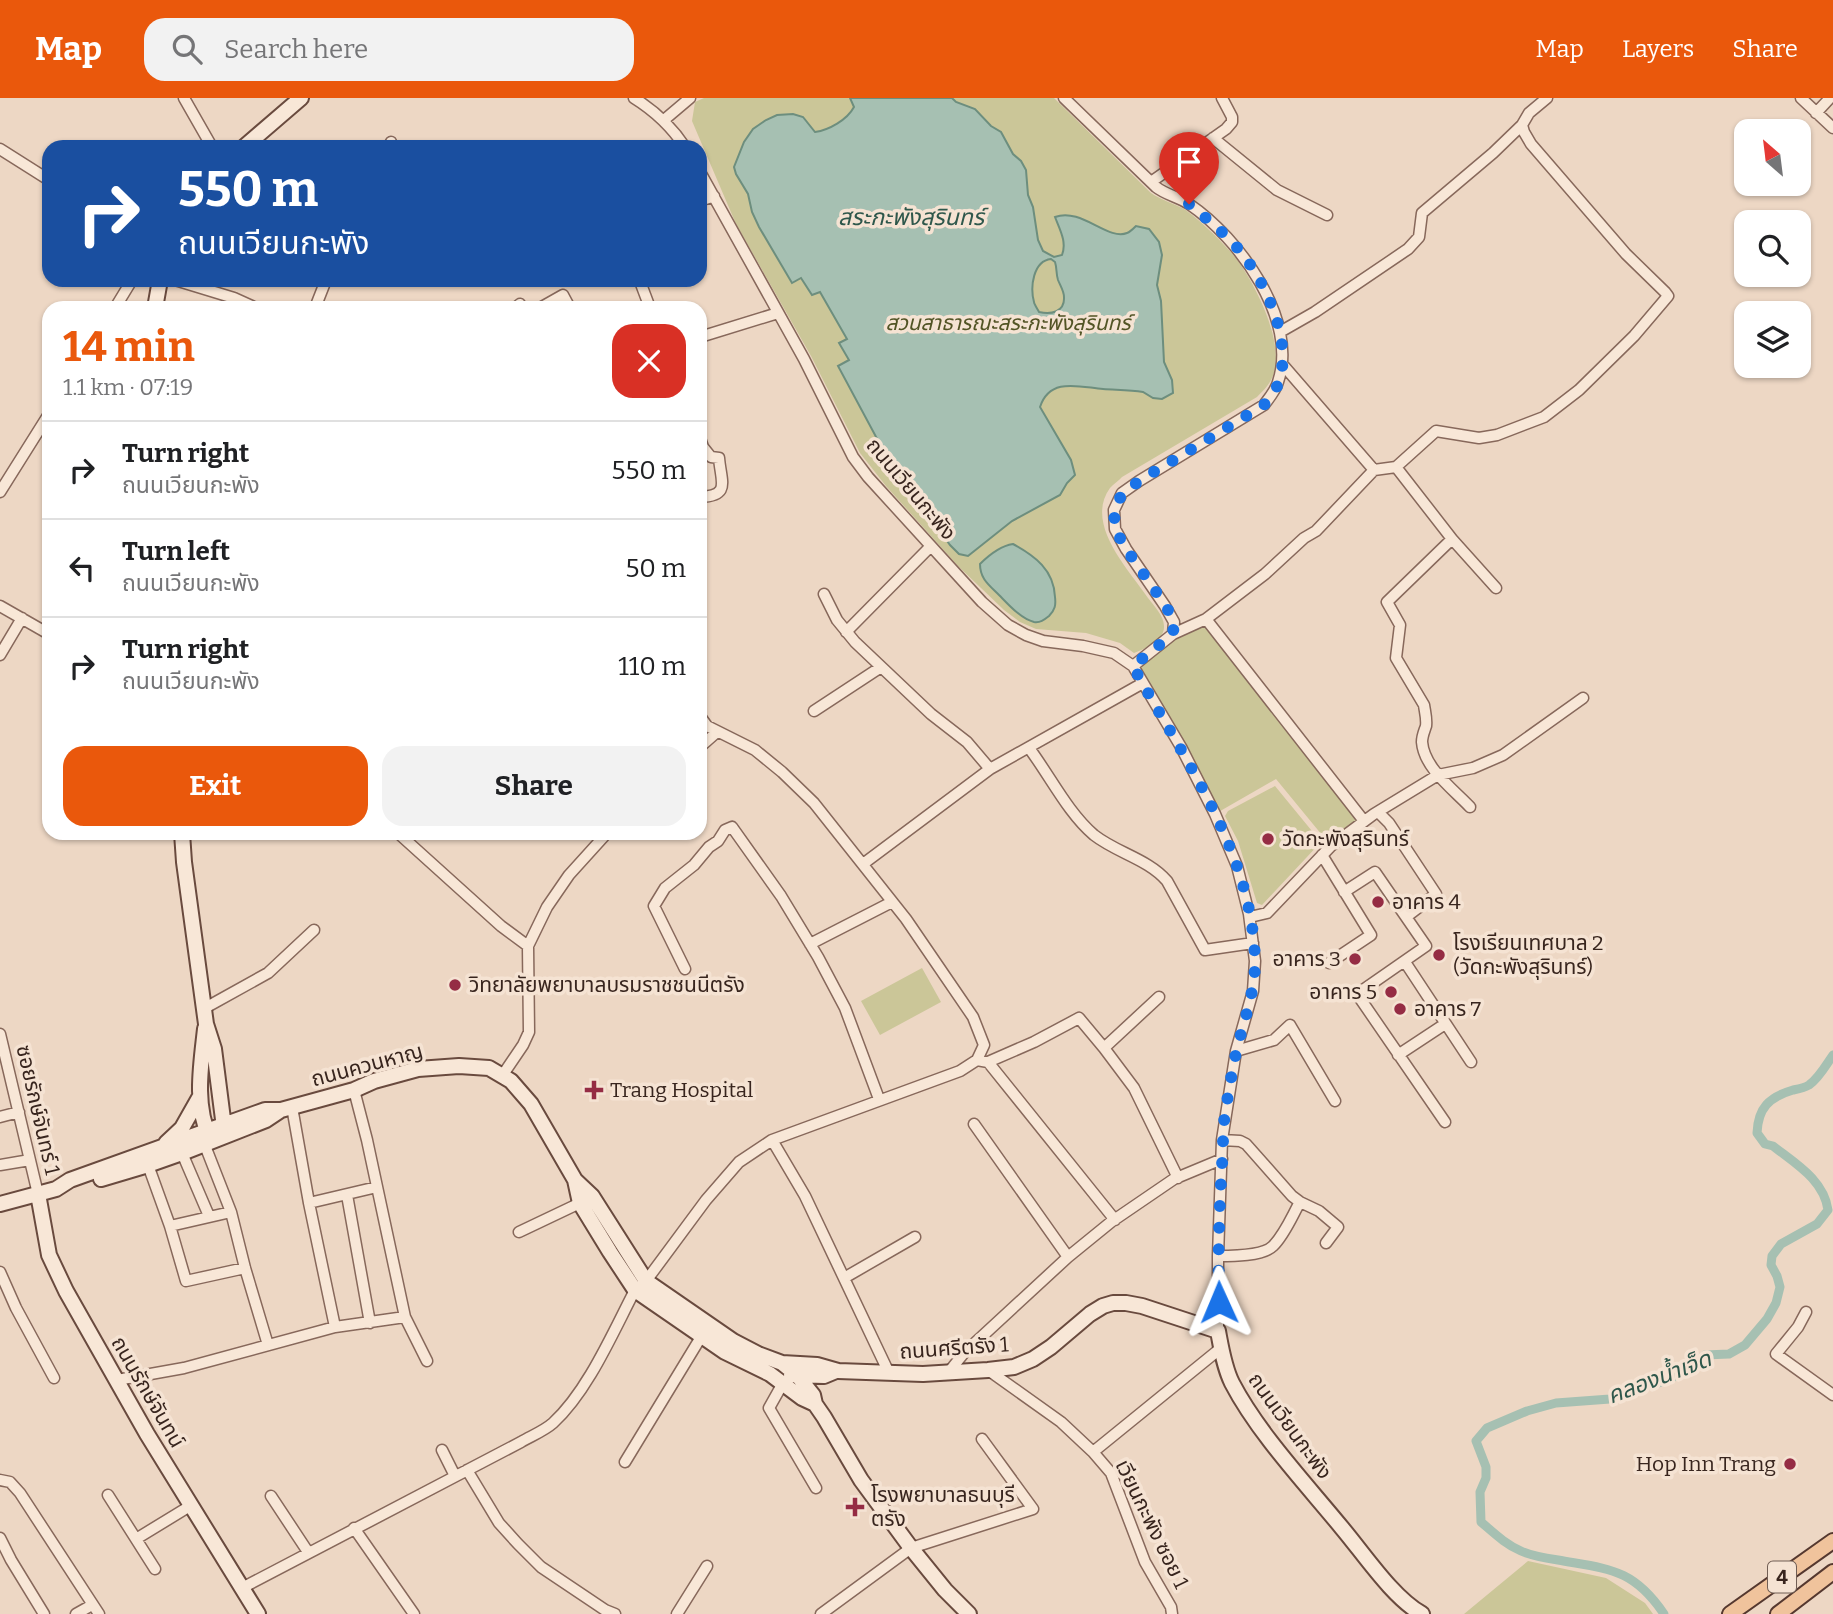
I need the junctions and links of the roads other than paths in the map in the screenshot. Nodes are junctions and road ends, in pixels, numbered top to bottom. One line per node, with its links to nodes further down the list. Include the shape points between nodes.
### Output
1 (184, 98): 15 (street)
2 (301, 98): 16 (main road)
3 (690, 98): 11 (street)
4 (1064, 98): 20 (street)
5 (1222, 98): 14 (street, via 1232,122)
6 (1547, 98): 12 (street)
7 (1801, 98): 10 (street)
8 (1830, 98): 10 (street)
9 (639, 99): 11 (street)
10 (1816, 113): 13 (street)
11 (664, 120): 17 (street)
12 (1522, 125): 30 (street, via 1422,213 1419,237 1408,249); 35 (street, via 1531,144 1668,296 1579,390 1544,417 1479,438 1436,431)
13 (1833, 128)
14 (1213, 138): 20 (street); 24 (street, via 1277,190)
15 (208, 140)
16 (252, 140)
17 (680, 140)
18 (0, 149): 19 (street)
19 (42, 176)
20 (1151, 182): 30 (street, via 1189,204 1244,255)
21 (707, 185): 22 (street, ถนนเวียนกะพัง)
22 (713, 196): 23 (street); 29 (street, ถนนเวียนกะพัง)
23 (707, 198)
24 (1327, 215)
25 (198, 287): 26 (street)
26 (241, 301)
27 (552, 301): 28 (street, via 563,295)
28 (566, 301)
29 (778, 313): 31 (street); 40 (street, ถนนเวียนกะพัง, via 853,457)
30 (1280, 332): 32 (street)
31 (707, 335)
32 (1283, 365): 36 (street); 48 (street, via 1278,385 1264,405 1139,481 1122,494 1114,510 1115,529 1166,606 1174,622)
33 (42, 425): 37 (street)
34 (707, 452): 38 (street, via 719,458 722,489)
35 (1396, 467): 36 (street); 39 (street)
36 (1374, 470): 45 (street, via 1316,531)
37 (0, 492)
38 (707, 497)
39 (1452, 539): 41 (street); 60 (street, via 1387,602 1400,625 1396,658 1426,713 1424,752)
40 (931, 546): 47 (street); 50 (street, ถนนเวียนกะพัง, via 1008,625 1044,641 1114,653)
41 (1496, 589)
42 (824, 594): 47 (street)
43 (0, 606): 44 (street)
44 (22, 618): 46 (street); 49 (street)
45 (1206, 620): 48 (street); 63 (street)
46 (42, 630)
47 (846, 632): 51 (street)
48 (1173, 634): 50 (street)
49 (0, 655)
50 (1133, 666): 52 (street, ถนนเวียนกะพัง)
51 (881, 667): 54 (street); 59 (street, via 967,742)
52 (1143, 683): 58 (street); 71 (street, ถนนเวียนกะพัง, via 1215,814 1237,866)
53 (1583, 698): 60 (street, via 1503,755 1473,768)
54 (814, 710)
55 (707, 726): 56 (street)
56 (718, 732): 57 (street); 68 (street, via 755,750 782,772 814,803)
57 (707, 741)
58 (1029, 748): 59 (street); 74 (street, via 1088,829 1161,874 1205,950)
59 (990, 769): 68 (street)
60 (1438, 775): 61 (street); 62 (street)
61 (1470, 807)
62 (1378, 812): 63 (street); 72 (street, via 1436,894)
63 (1364, 821): 67 (street)
64 (182, 840): 81 (main road)
65 (406, 840): 76 (street)
66 (601, 840): 76 (street, via 547,907)
67 (1322, 855): 69 (street); 71 (street, via 1267,913)
68 (863, 864): 70 (street)
69 (1344, 892): 72 (street, via 1375,872); 77 (street, via 1371,935)
70 (892, 902): 75 (street); 88 (street, via 973,1017 984,1045)
71 (1250, 917): 74 (street, ถนนเวียนกะพัง)
72 (1406, 917): 78 (street, via 1426,946)
73 (314, 930): 81 (street, via 268,973)
74 (1253, 943): 86 (street, ถนนเวียนกะพัง, via 1253,991)
75 (810, 944): 79 (street, via 732,827 665,888 654,906); 95 (street, via 845,1008)
76 (528, 946): 91 (street, via 529,1032)
77 (1329, 962)
78 (1405, 962): 83 (street); 87 (street, via 1357,994)
79 (685, 969)
80 (1159, 997): 85 (street)
81 (205, 1008): 82 (main road)
82 (206, 1024): 92 (main road); 94 (main road)
83 (1445, 1024): 87 (street); 89 (street)
84 (0, 1034): 90 (street, ซอยรักษ์จันทร์ 1)
85 (1104, 1048): 88 (street, via 1079,1018 1034,1042); 112 (street, via 1134,1088)
86 (1236, 1051): 96 (street, via 1274,1040 1290,1025); 106 (street, ถนนเวียนกะพัง)
87 (1398, 1055): 101 (street)
88 (983, 1061): 95 (street); 123 (street)
89 (1471, 1062)
90 (4, 1072): 98 (street, ซอยรักษ์จันทร์ 1)
91 (502, 1076): 93 (main road, ถนนควนหาญ, via 489,1068 418,1069); 113 (main road, ถนนควนหาญ, via 531,1104)
92 (220, 1089): 99 (main road, via 233,1108); 103 (main road)
93 (354, 1090): 97 (main road, ถนนควนหาญ); 114 (street)
94 (199, 1097): 104 (main road); 108 (main road, via 182,1128)
95 (879, 1100): 105 (street)
96 (1335, 1101)
97 (286, 1109): 99 (main road, ถนนควนหาญ); 103 (main road, ถนนควนหาญ, via 266,1120); 118 (street)
98 (19, 1112): 100 (street); 110 (street, ซอยรักษ์จันทร์ 1)
99 (255, 1114): 103 (main road, ถนนควนหาญ)
100 (0, 1117)
101 (1444, 1122)
102 (974, 1124): 129 (street)
103 (224, 1130): 104 (main road, ถนนควนหาญ)
104 (207, 1138): 107 (main road); 108 (main road); 121 (street)
105 (772, 1140): 132 (street); 133 (street, via 740,1162)
106 (1222, 1140): 109 (street, ถนนเวียนกะพัง); 117 (street, via 1246,1144)
107 (182, 1153): 108 (main road); 122 (street)
108 (151, 1158): 115 (main road, via 70,1180); 124 (street)
109 (1222, 1159): 112 (street); 128 (street, ถนนเวียนกะพัง)
110 (30, 1160): 111 (street); 115 (street, ซอยรักษ์จันทร์ 1)
111 (0, 1165)
112 (1178, 1178): 123 (street)
113 (575, 1180): 119 (main road, ถนนควนหาญ); 133 (main road, ถนนควนหาญ, via 592,1196)
114 (377, 1187): 116 (street); 135 (street)
115 (38, 1194): 120 (main road); 151 (main road, ถนนรักษ์จันทน์, via 49,1255)
116 (347, 1195): 118 (street); 136 (street)
117 (1300, 1202): 127 (street, via 1338,1227); 128 (street, via 1269,1249)
118 (309, 1203): 137 (street)
119 (580, 1203): 125 (street); 133 (main road, ถนนควนหาญ, via 610,1252)
120 (0, 1204)
121 (231, 1212): 122 (street); 130 (street)
122 (209, 1216): 124 (street)
123 (1115, 1220): 129 (street)
124 (170, 1226): 130 (street, via 186,1282)
125 (519, 1232)
126 (915, 1237): 132 (street)
127 (1326, 1243)
128 (1218, 1256): 138 (street, ถนนเวียนกะพัง)
129 (1068, 1257): 147 (street)
130 (244, 1268): 140 (street)
131 (0, 1272): 150 (street)
132 (844, 1278): 146 (street)
133 (641, 1285): 139 (main road, ถนนควนหาญ); 143 (main road, ถนนควนหาญ, via 733,1341); 159 (street, via 568,1408 551,1425)
134 (1806, 1312): 153 (street, via 1776,1354)
135 (405, 1317): 136 (street); 142 (street)
136 (370, 1323): 137 (street)
137 (335, 1327): 140 (street)
138 (1218, 1331): 141 (main road, ถนนเวียนกะพัง); 144 (main road, ถนนศรีตรัง 1, via 1142,1306 1113,1303 1090,1314 1033,1359)
139 (701, 1337): 148 (main road, ถนนควนหาญ); 158 (street)
140 (268, 1345): 151 (street)
141 (1222, 1348): 157 (street, เวียนกะพัง ซอย 1); 177 (main road, ถนนเวียนกะพัง, via 1230,1380 1271,1440)
142 (427, 1361)
143 (782, 1363): 145 (main road, ถนนศรีตรัง 1, via 817,1365); 149 (main road, ถนนควนหาญ)
144 (988, 1370): 147 (main road, ถนนศรีตรัง 1); 157 (street, เวียนกะพัง ซอย 1, via 1061,1422)
145 (831, 1373): 146 (main road, ถนนศรีตรัง 1); 149 (main road, ถนนศรีตรัง 1); 154 (main road, via 815,1389)
146 (889, 1373): 147 (main road, ถนนศรีตรัง 1)
147 (948, 1373)
148 (770, 1374): 149 (main road, ถนนศรีตรัง 1); 152 (main road, ถนนควนหาญ)
149 (797, 1375): 154 (main road, ถนนควนหาญ)
150 (54, 1378)
151 (117, 1380): 165 (main road, ถนนรักษ์จันทน์)
152 (783, 1384): 154 (main road, ถนนควนหาญ); 162 (street, via 769,1408)
153 (1833, 1395)
154 (814, 1400): 170 (main road, ถนนควนหาญ, via 861,1480)
155 (982, 1439): 170 (street, via 1033,1510)
156 (442, 1450): 160 (street)
157 (1093, 1452): 187 (street, เวียนกะพัง ซอย 1, via 1111,1473 1145,1562)
158 (625, 1462)
159 (467, 1470): 160 (street); 178 (street, via 499,1523 518,1544 541,1567)
160 (455, 1476): 166 (street)
161 (0, 1480): 176 (street, via 10,1482 20,1493)
162 (816, 1488)
163 (108, 1495): 168 (street)
164 (271, 1496): 171 (street)
165 (190, 1506): 168 (street); 175 (main road, ถนนรักษ์จันทน์)
166 (354, 1528): 171 (street); 183 (street)
167 (0, 1538): 179 (street)
168 (136, 1539): 173 (street)
169 (1833, 1541): 188 (main road, 4)
170 (911, 1548): 185 (street); 186 (main road, ถนนควนหาญ)
171 (308, 1552): 175 (street)
172 (707, 1566): 184 (street)
173 (155, 1569)
174 (1833, 1572): 189 (main road, 4)
175 (242, 1588): 182 (main road, ถนนรักษ์จันทน์)
176 (92, 1605): 180 (street); 181 (street)
177 (1415, 1612)
178 (608, 1613)
179 (44, 1614)
180 (76, 1614)
181 (99, 1614)
182 (258, 1614)
183 (414, 1614)
184 (677, 1614)
185 (821, 1614)
186 (969, 1614)
187 (1172, 1614)
188 (1730, 1614)
189 (1777, 1614)

